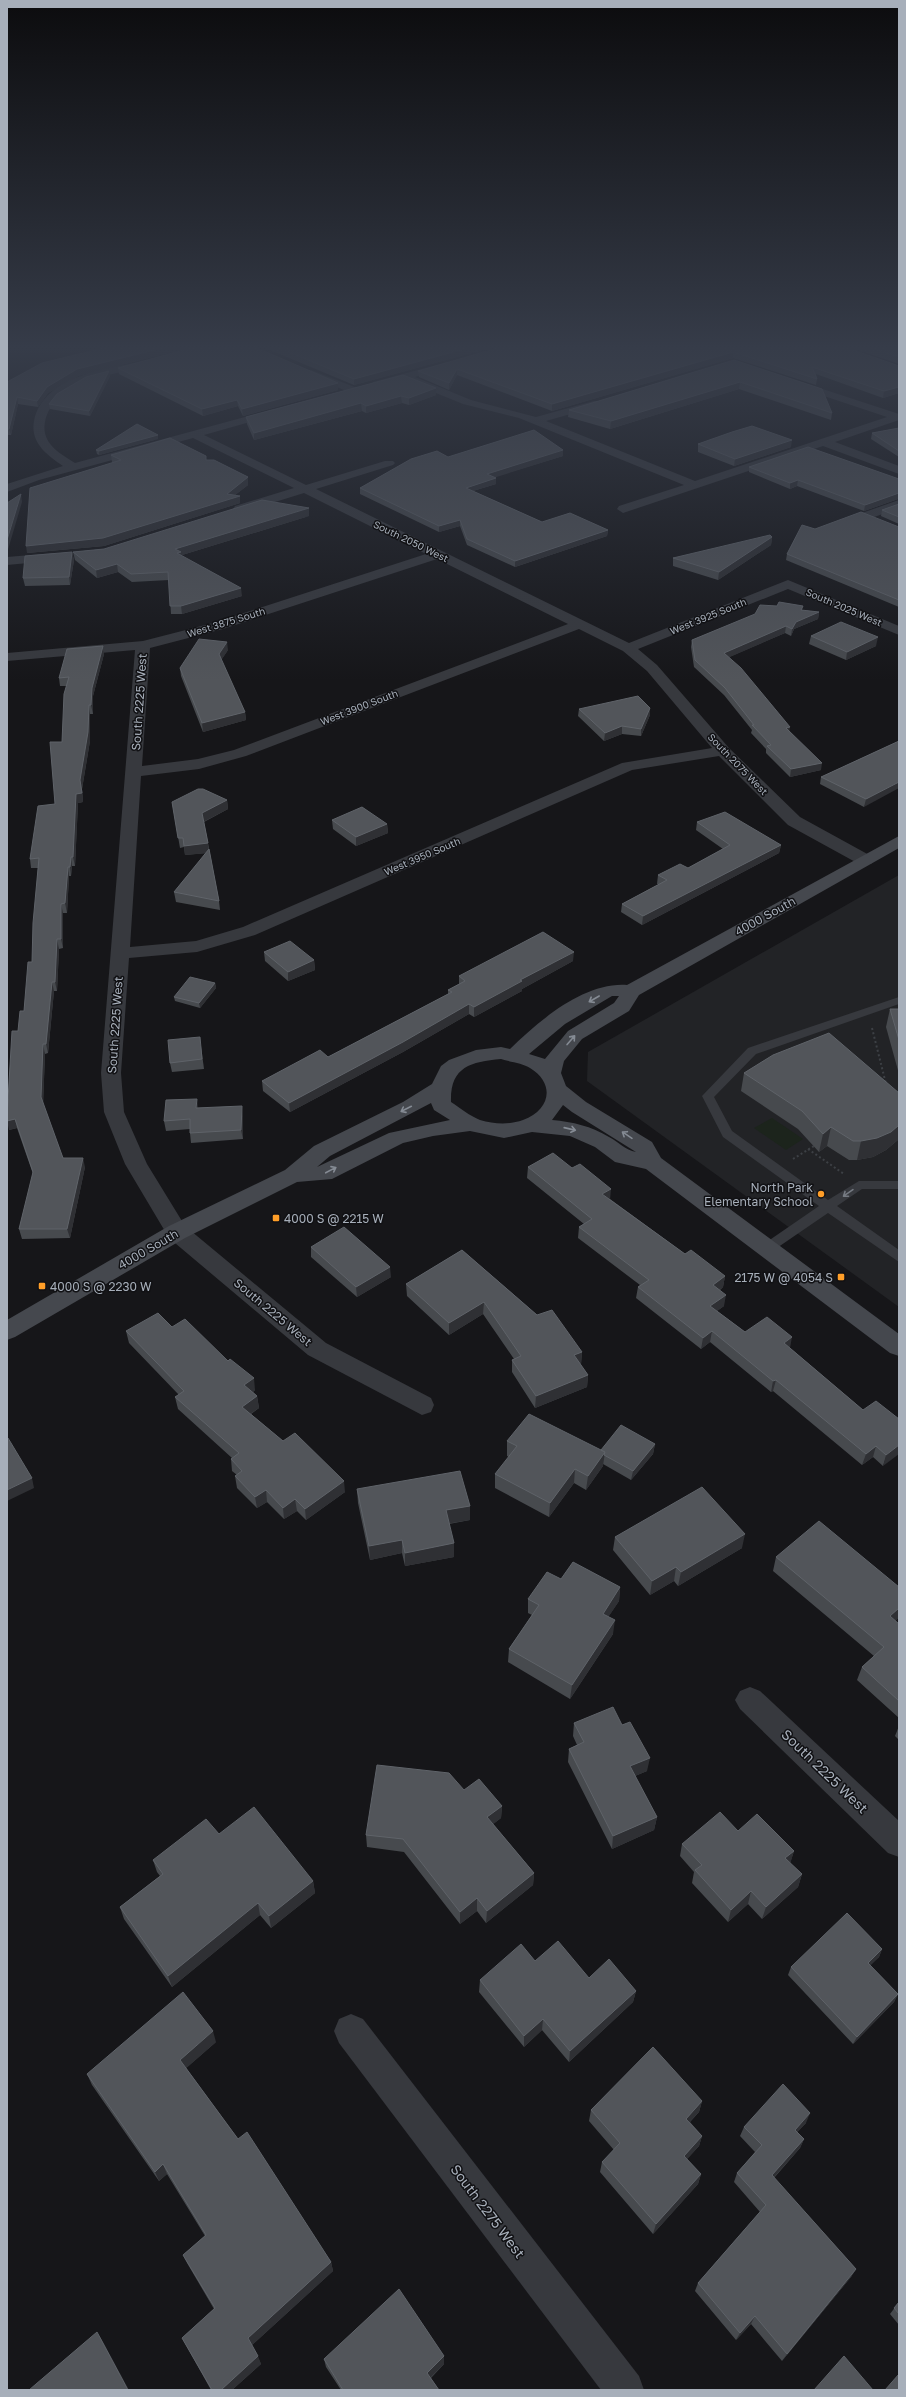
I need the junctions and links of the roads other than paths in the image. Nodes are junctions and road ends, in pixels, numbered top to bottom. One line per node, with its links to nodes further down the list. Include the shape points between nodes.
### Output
1 (57, 457): 8 (street)
2 (107, 457): 8 (street)
3 (241, 457): 12 (street, South 2050 West)
4 (626, 457): 10 (street)
5 (780, 457): 10 (street)
6 (864, 457): 9 (street)
7 (389, 463): 12 (street)
8 (72, 466): 11 (street)
9 (899, 470)
10 (696, 485): 14 (street)
11 (7, 488)
12 (306, 489): 15 (street); 17 (street, South 2050 West)
13 (899, 504): 16 (street, via 866,516)
14 (623, 509)
15 (224, 514)
16 (886, 524)
17 (438, 554): 21 (street, South 2050 West); 23 (street, West 3875 South, via 218,626)
18 (66, 556): 19 (street)
19 (7, 561)
20 (788, 584): 22 (street, South 2025 West); 24 (street, West 3925 South)
21 (580, 624): 24 (street, South 2050 West); 27 (street, West 3900 South, via 240,753 199,764)
22 (899, 630)
23 (143, 645): 25 (street, West 3875 South); 27 (street, South 2225 West)
24 (628, 648): 26 (street, South 2075 West, via 652,668)
25 (7, 657)
26 (723, 751): 29 (street, South 2075 West, via 794,821); 30 (street, West 3950 South, via 628,766 249,931 197,946)
27 (133, 772): 30 (street, South 2225 West)
28 (899, 841): 29 (street, 4000 South)
29 (865, 860): 31 (street, 4000 South)
30 (120, 953): 42 (street, South 2225 West, via 111,1073 114,1112 136,1164)
31 (631, 991): 33 (street, 4000 South, one-way to 33, via 607,992 555,1022); 34 (street, 4000 South, one-way to 31, via 554,1060 575,1035 622,1007)
32 (899, 1000): 41 (lane, via 752,1051 708,1096 727,1134)
33 (516, 1055): 34 (street, via 530,1059); 35 (street, via 486,1054 459,1062 449,1070)
34 (555, 1082): 37 (street, via 554,1108 544,1118); 38 (street, one-way to 34, via 644,1147 579,1107)
35 (439, 1089): 36 (street, via 441,1105 455,1118); 39 (street, 4000 South, one-way to 39, via 410,1107 322,1151)
36 (468, 1125): 37 (street, via 500,1131); 39 (street, 4000 South, one-way to 36, via 324,1174 396,1138 433,1129)
37 (531, 1125): 38 (street, one-way to 38, via 574,1129 602,1142 623,1157)
38 (653, 1163): 43 (street)
39 (293, 1175): 42 (street, 4000 South)
40 (899, 1185): 41 (lane, one-way to 41, via 859,1185)
41 (827, 1207): 43 (lane); 44 (lane)
42 (177, 1232): 45 (street, 4000 South); 47 (street, South 2225 West, via 317,1348)
43 (766, 1249): 46 (street)
44 (899, 1257)
45 (7, 1331)
46 (899, 1347)
47 (422, 1405)
48 (750, 1700): 49 (street, South 2225 West)
49 (899, 1842)
50 (351, 2031): 51 (street, South 2275 West)
51 (625, 2390)

